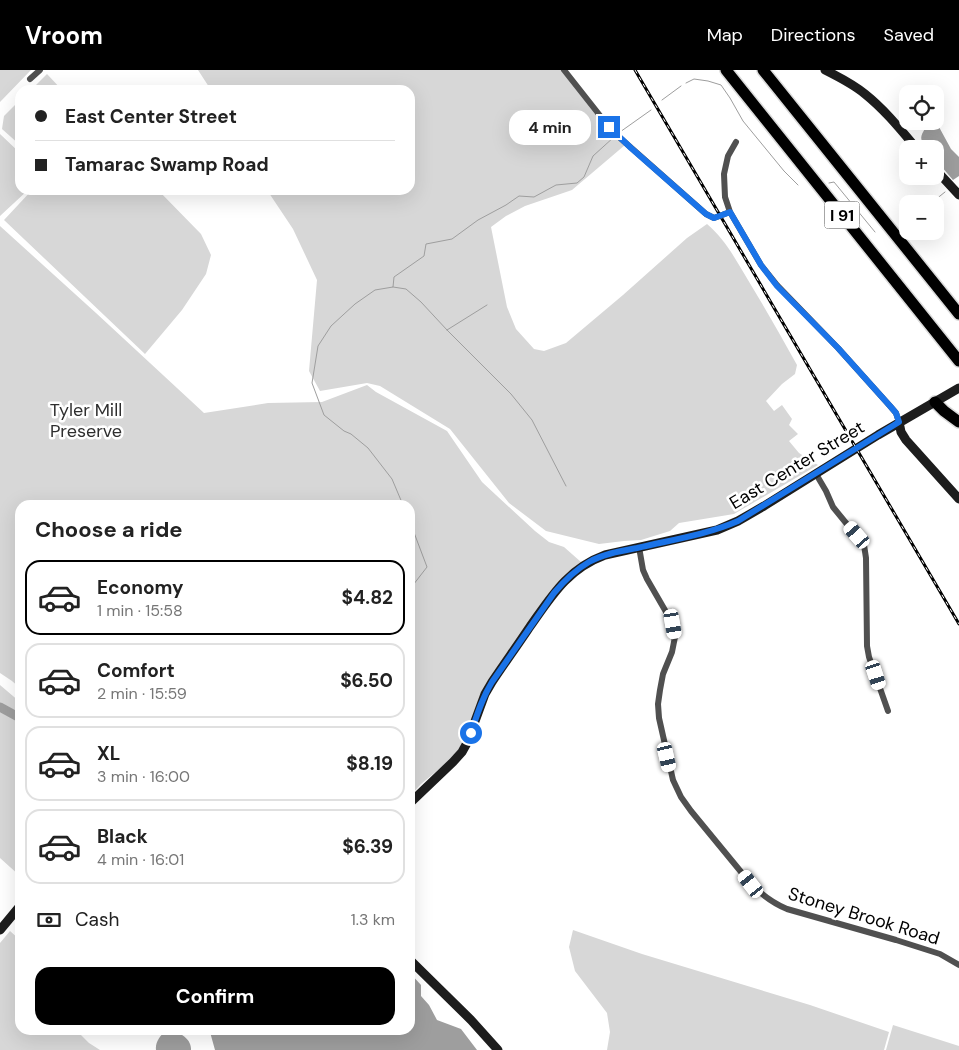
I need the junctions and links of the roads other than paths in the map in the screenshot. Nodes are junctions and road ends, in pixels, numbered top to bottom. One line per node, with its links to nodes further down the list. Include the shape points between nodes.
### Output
1 (40, 70): 6 (street)
2 (564, 70): 11 (street, via 609,127 687,198 711,217)
3 (726, 70): 13 (highway, I 91)
4 (763, 70): 12 (highway, I 91)
5 (825, 70): 7 (street, via 865,94)
6 (30, 79)
7 (909, 140)
8 (736, 142): 11 (street, via 728,156 724,174 725,197)
9 (944, 179): 10 (street)
10 (959, 195)
11 (730, 212): 16 (street, via 768,275 890,406)
12 (959, 314)
13 (959, 361)
14 (958, 389): 15 (street, East Center Street)
15 (935, 402): 16 (street, East Center Street); 17 (highway)
16 (899, 422): 18 (street, East Center Street); 19 (street, via 906,440)
17 (959, 422)
18 (816, 474): 20 (street, East Center Street, via 727,526); 21 (street, via 833,507 864,545 867,646)
19 (959, 499)
20 (639, 547): 22 (street, East Center Street, via 596,558 562,583 485,694 462,752); 26 (street, Stoney Brook Road, via 643,570 673,624 675,638 660,690 659,718 673,780 691,811 751,884 774,904 940,954)
21 (888, 711)
22 (415, 798)
23 (15, 912): 24 (street)
24 (0, 930)
25 (415, 965): 27 (street)
26 (959, 965)
27 (498, 1050)

